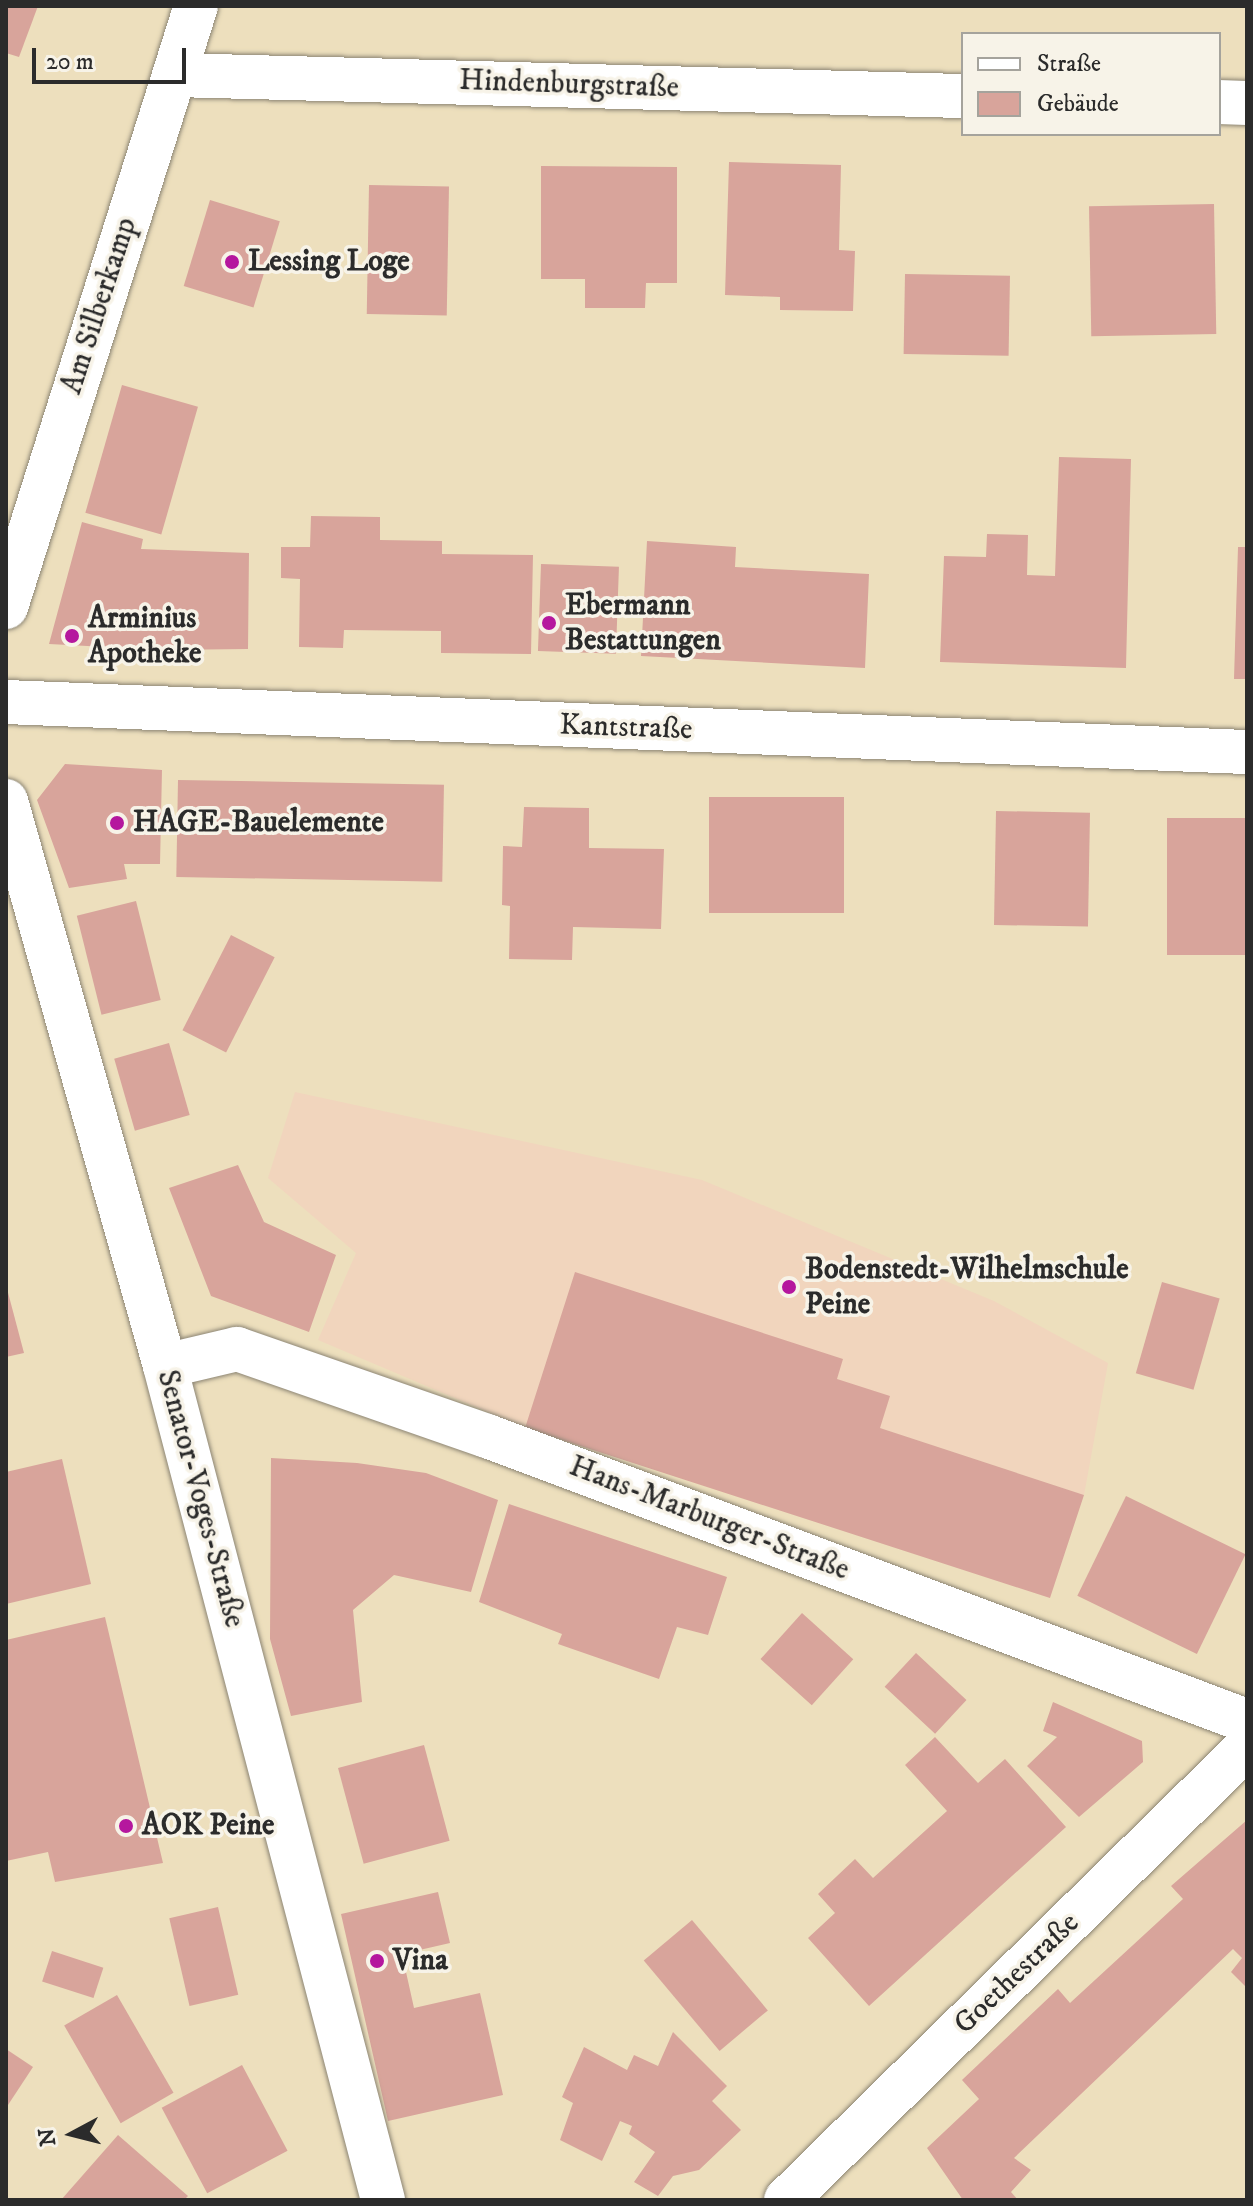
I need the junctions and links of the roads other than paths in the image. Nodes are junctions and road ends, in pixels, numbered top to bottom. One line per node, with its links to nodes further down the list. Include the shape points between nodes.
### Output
1 (196, 6): 2 (street, Am Silberkamp)
2 (175, 75): 3 (street, Hindenburgstraße); 6 (street, Am Silberkamp)
3 (961, 96)
4 (1221, 102): 5 (street)
5 (1247, 103)
6 (6, 607)
7 (6, 702): 8 (street, Kantstraße)
8 (1247, 752)
9 (6, 801): 10 (street, Senator-Voges-Straße)
10 (165, 1366): 11 (street, Hans-Marburger-Straße, via 237,1349 487,1436); 13 (street, Senator-Voges-Straße)
11 (1247, 1721)
12 (1247, 1747): 14 (street, Goethestraße)
13 (383, 2200)
14 (786, 2200)

